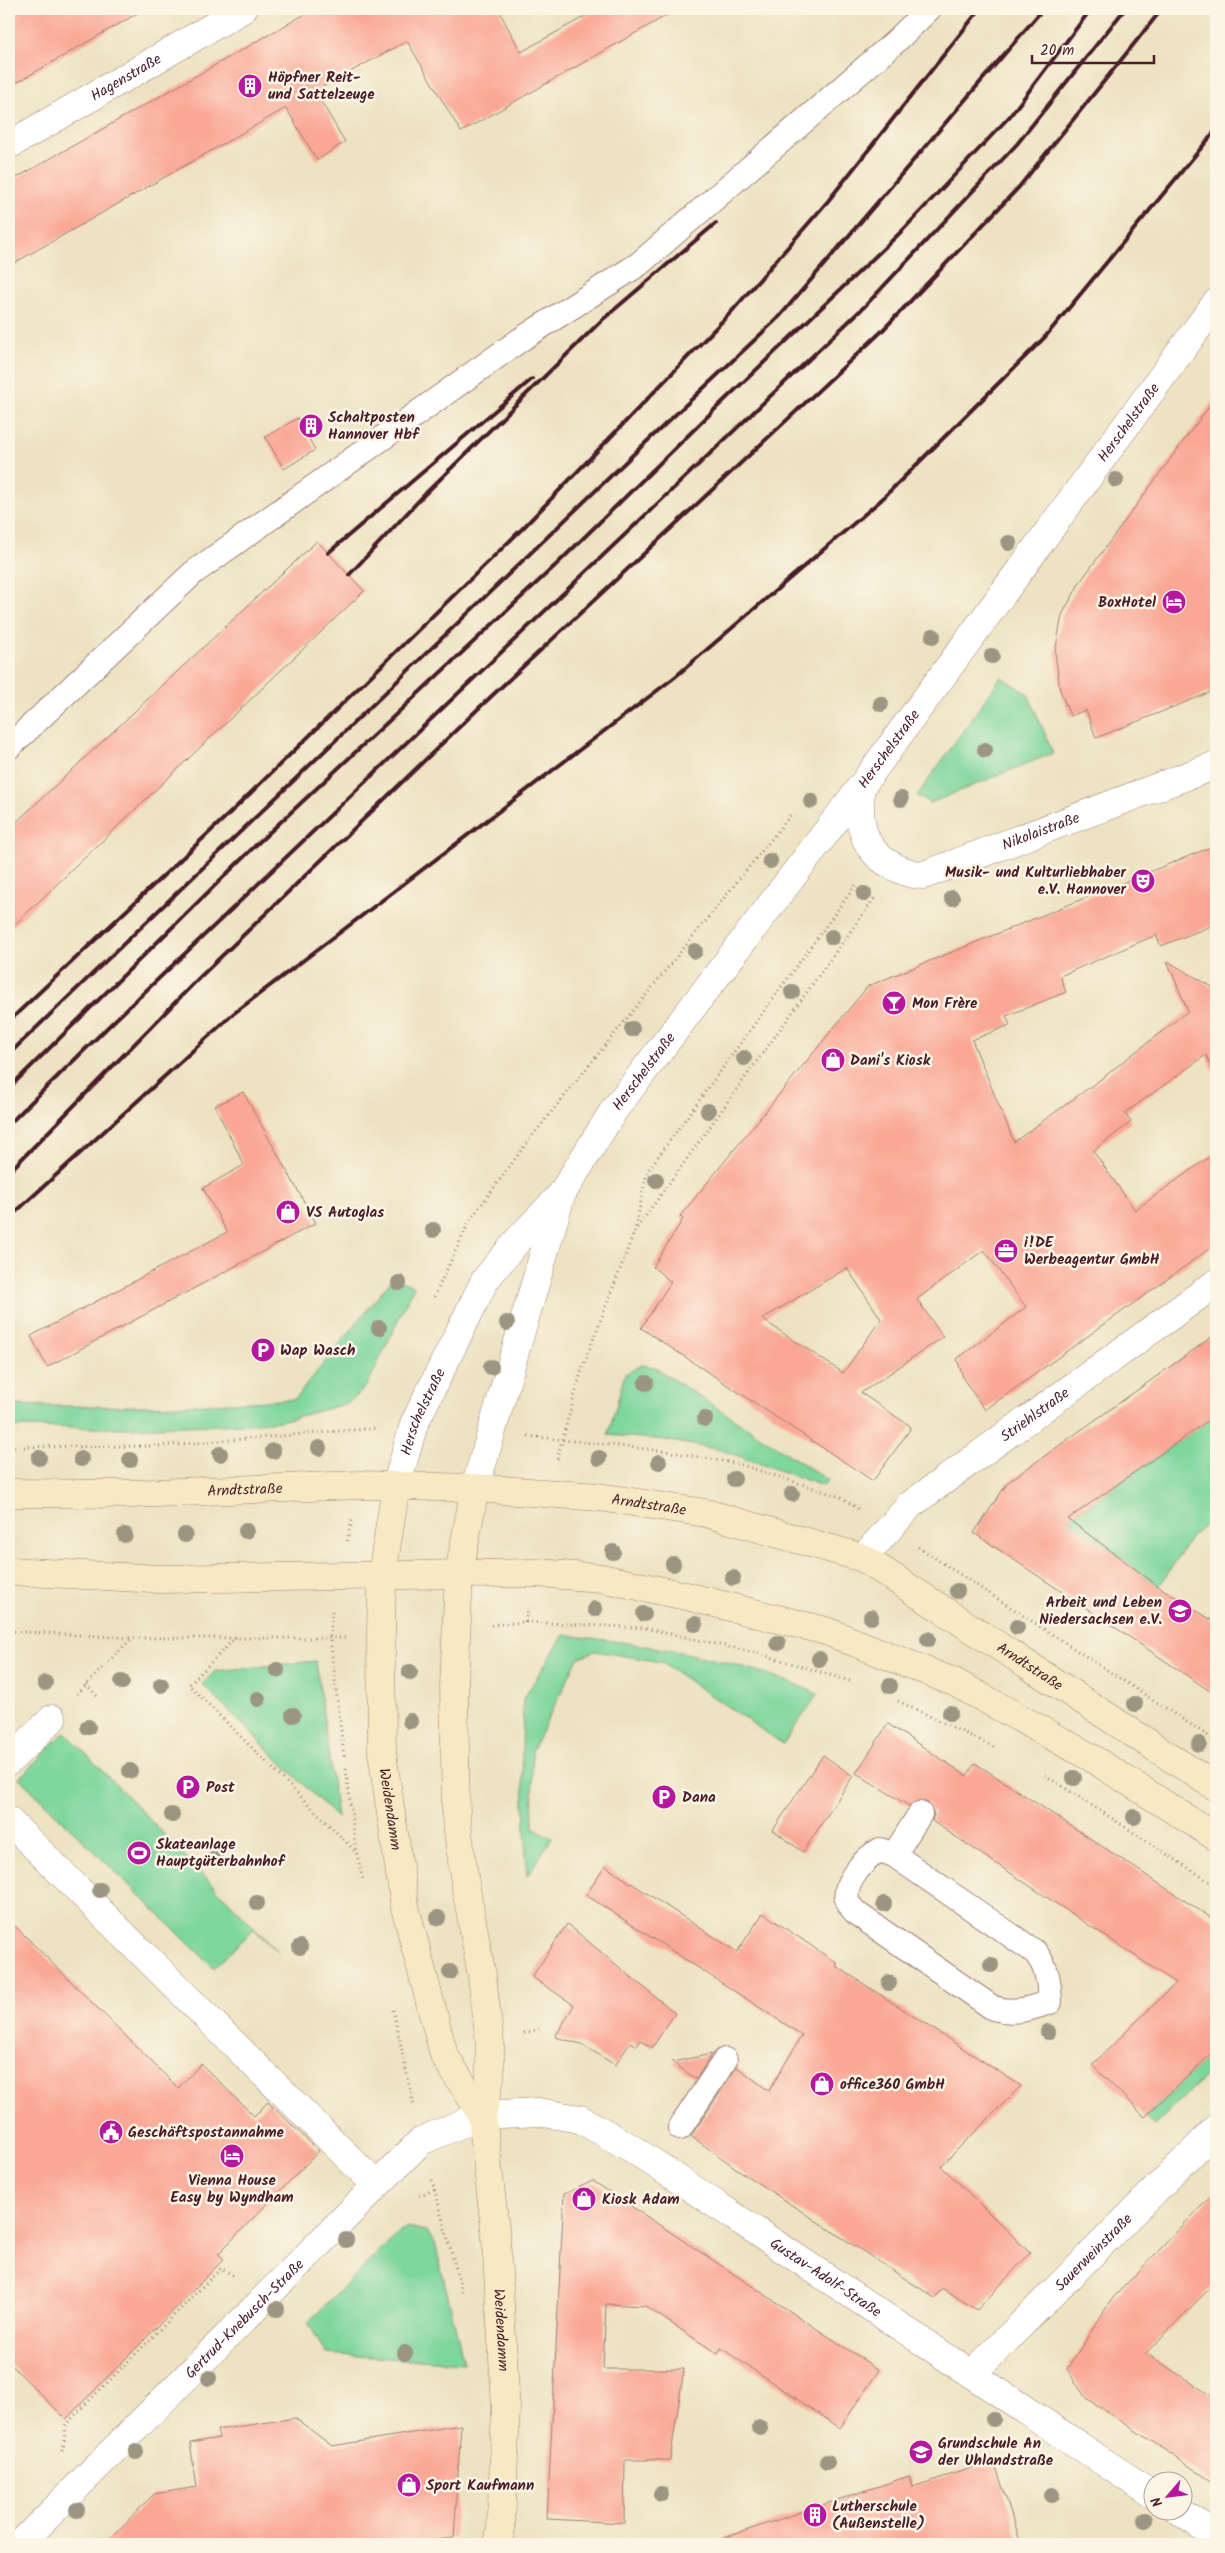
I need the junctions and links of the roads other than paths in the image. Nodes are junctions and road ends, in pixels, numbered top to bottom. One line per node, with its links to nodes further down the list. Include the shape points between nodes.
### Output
1 (243, 9): 3 (street, Hagenstraße)
2 (929, 9): 5 (lane, via 639,264 512,346 193,573)
3 (9, 145)
4 (1216, 303): 7 (street, Herschelstraße)
5 (9, 747)
6 (1216, 765): 7 (street, Nikolaistraße, via 924,875 912,875 896,868 876,856 868,846 862,830)
7 (860, 788): 8 (street, Herschelstraße, via 614,1110)
8 (561, 1195): 10 (street, Herschelstraße, via 485,1280 414,1424); 11 (street, Herschelstraße)
9 (1216, 1283): 13 (street, Striehlstraße, via 910,1505)
10 (396, 1487): 11 (main road, Arndtstraße); 12 (main road, Arndtstraße, via 130,1494); 16 (main road, Weidendamm)
11 (475, 1488): 13 (main road, Arndtstraße, via 599,1497 706,1513); 15 (main road, Weidendamm)
12 (9, 1493)
13 (863, 1558): 19 (main road, Arndtstraße)
14 (9, 1571): 16 (main road, via 159,1579)
15 (459, 1573): 16 (main road); 22 (main road, via 537,1573 601,1578 826,1630 956,1683 1090,1757); 25 (main road, Weidendamm, via 454,1686 456,1817 490,2043 490,2078)
16 (382, 1574): 25 (main road, Weidendamm, via 382,1753 405,1907 444,2055)
17 (52, 1719): 18 (street)
18 (9, 1761)
19 (1216, 1787)
20 (920, 1814): 23 (lane)
21 (9, 1821): 28 (street)
22 (1216, 1837)
23 (894, 1855): 23 (lane, via 880,1850 868,1857 846,1889 847,1902 856,1913 994,2008 1021,2012 1050,2002 1048,1977 1035,1952)
24 (725, 2060): 26 (lane)
25 (482, 2116): 28 (street, Gertrud-Knebusch-Straße, via 421,2141); 29 (street, Gustav-Adolf-Straße, via 538,2112 580,2119 631,2148); 34 (main road, Weidendamm, via 496,2238 506,2408)
26 (680, 2128)
27 (1216, 2129): 29 (street, Sauerweinstraße)
28 (376, 2185): 33 (street, Gertrud-Knebusch-Straße)
29 (972, 2374): 30 (street, Gustav-Adolf-Straße)
30 (1142, 2487)
31 (1192, 2520): 32 (street)
32 (1216, 2536)
33 (20, 2544)
34 (498, 2544)

